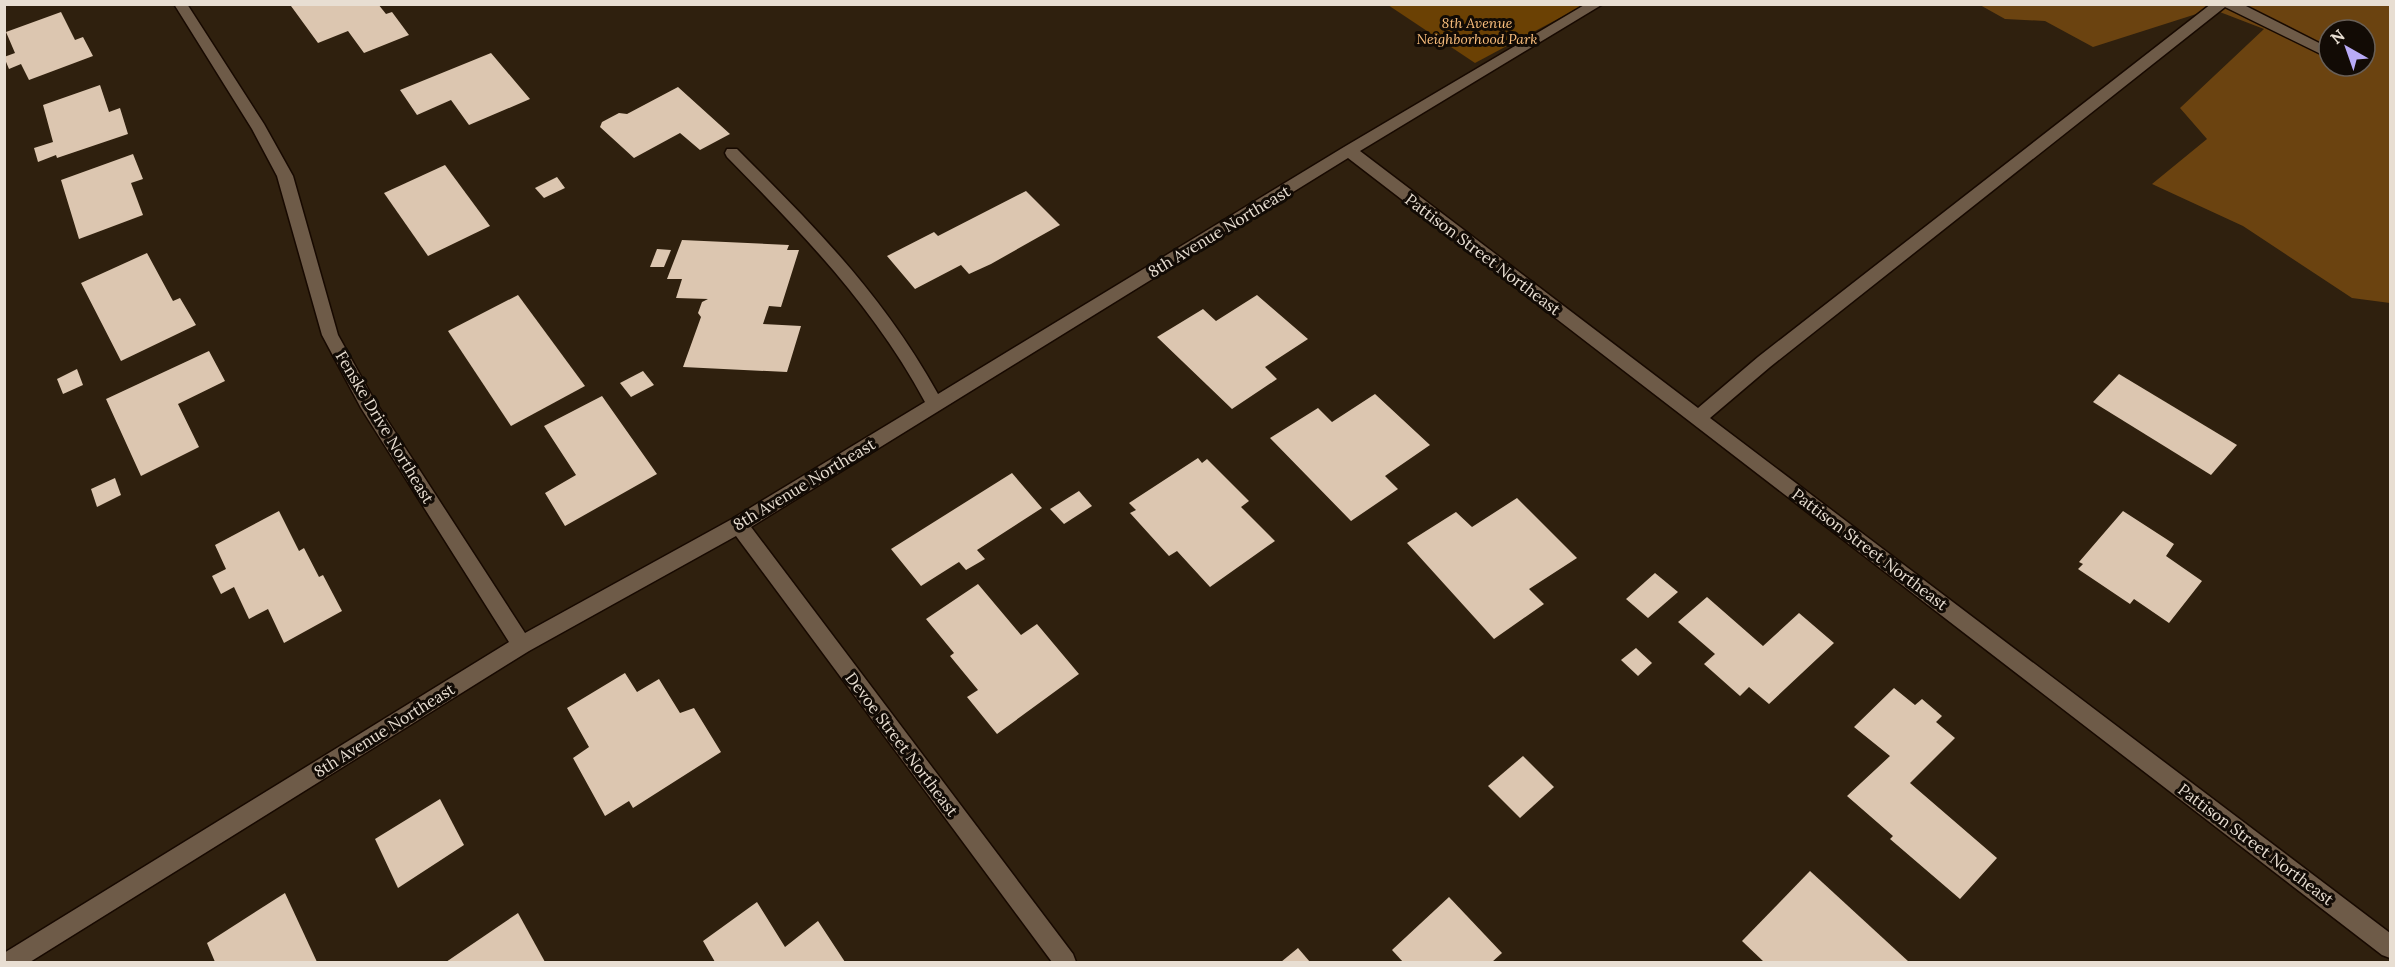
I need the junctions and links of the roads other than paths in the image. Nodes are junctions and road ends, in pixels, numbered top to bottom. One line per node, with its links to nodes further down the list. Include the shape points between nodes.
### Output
1 (180, 4): 11 (street, Fenske Drive Northeast, via 285,176 335,345 367,403)
2 (1597, 4): 6 (street, 8th Avenue Northeast)
3 (2220, 4): 9 (street, via 1799,334)
4 (2230, 4): 5 (street)
5 (2317, 48)
6 (1349, 151): 8 (street, 8th Avenue Northeast); 9 (street, Pattison Street Northeast)
7 (732, 153): 8 (street, via 867,299 906,352)
8 (935, 405): 10 (street, 8th Avenue Northeast)
9 (1698, 418): 12 (street, Pattison Street Northeast)
10 (739, 525): 11 (street, 8th Avenue Northeast); 14 (street, Devoe Street Northeast)
11 (522, 645): 13 (street, 8th Avenue Northeast)
12 (2391, 947)
13 (10, 963)
14 (1065, 963)

